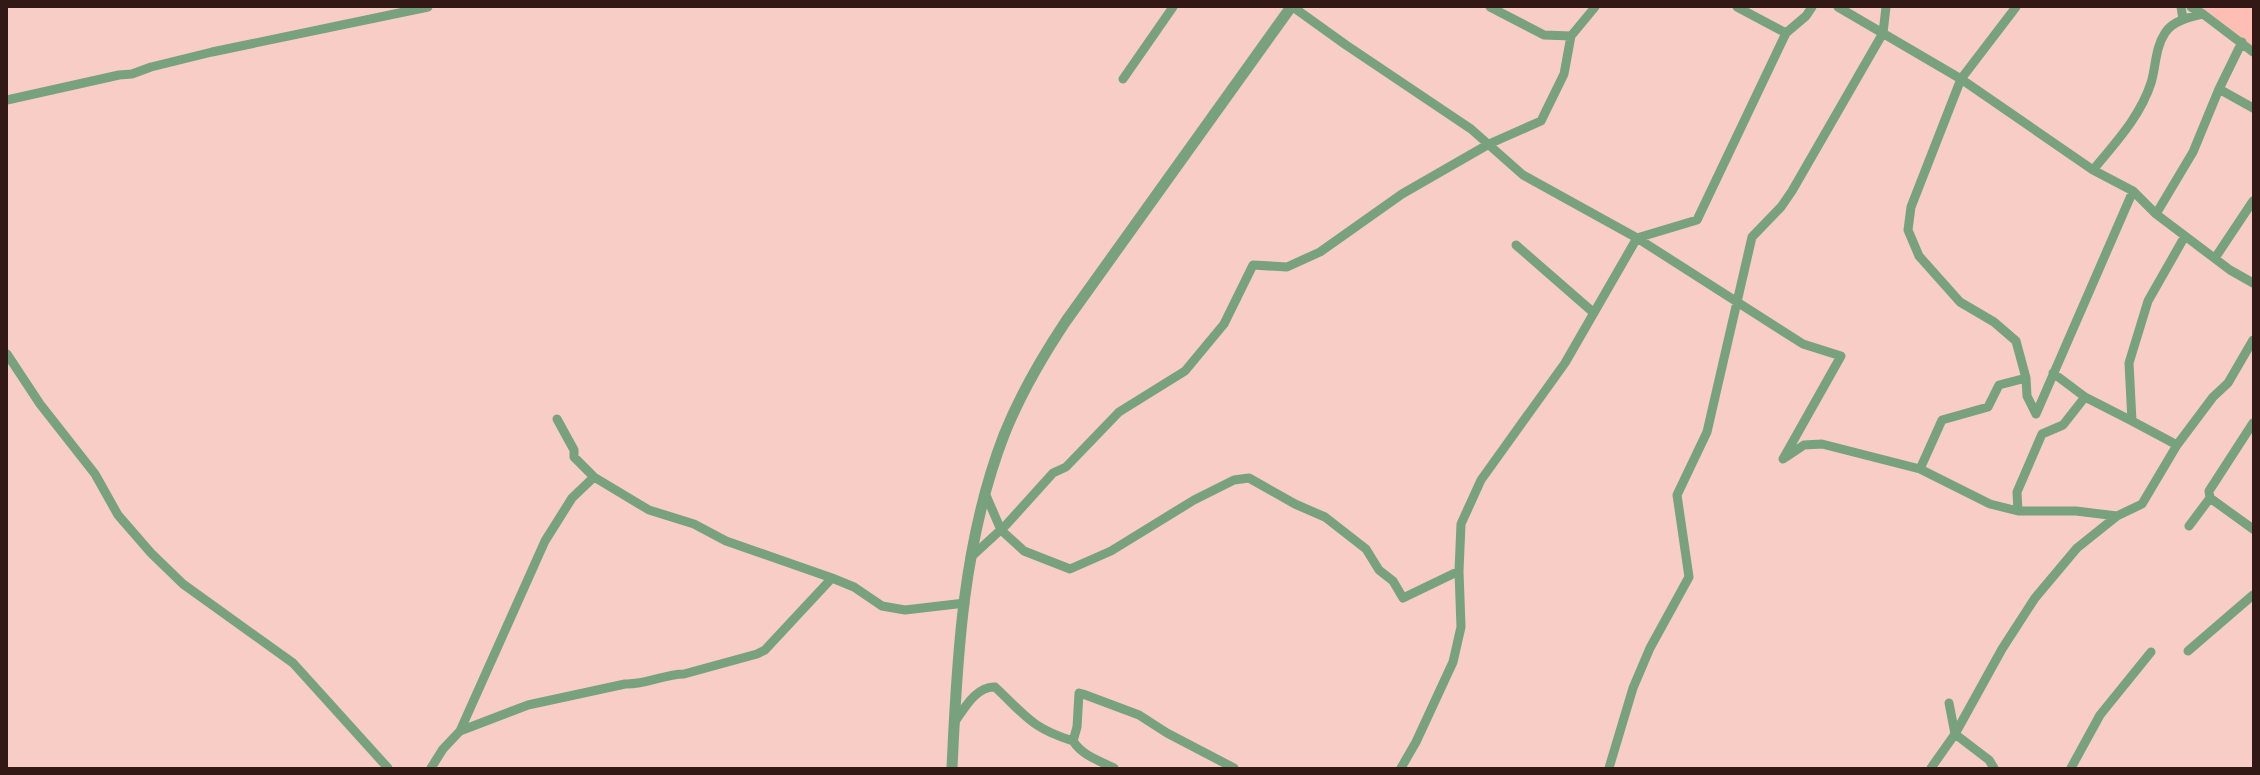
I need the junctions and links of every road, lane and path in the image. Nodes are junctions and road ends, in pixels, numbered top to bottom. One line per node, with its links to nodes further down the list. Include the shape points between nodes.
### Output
1 (428, 7): 23 (street, via 212,52 132,74)
2 (1172, 7): 20 (street)
3 (1292, 7): 25 (street, via 1471,129); 48 (street, via 1042,358 1004,434)
4 (1490, 7): 17 (street, via 1544,35)
5 (1595, 7): 17 (street)
6 (1737, 7): 15 (street)
7 (1812, 7): 15 (street)
8 (1838, 7): 16 (street)
9 (1886, 7): 16 (street)
10 (2016, 7): 21 (street)
11 (2181, 7): 14 (street)
12 (2191, 7): 13 (street)
13 (2203, 14): 14 (street); 18 (street)
14 (2183, 19): 26 (street, via 2165,32 2158,49 2151,83 2135,117)
15 (1786, 33): 31 (street, via 1697,220)
16 (1883, 33): 21 (street); 35 (street, via 1792,192 1752,237)
17 (1572, 36): 25 (street, via 1564,74 1541,121)
18 (2242, 42): 19 (street); 22 (street)
19 (2253, 52)
20 (1123, 79)
21 (1961, 79): 26 (street); 40 (street, via 1911,207 1908,230 1920,256 1960,302 1994,322 2016,341)
22 (2219, 89): 24 (street); 29 (street, via 2193,152)
23 (7, 100)
24 (2253, 108)
25 (1488, 144): 31 (street, via 1523,175); 54 (street, via 1402,194 1320,252 1287,268 1253,265 1224,324 1184,372 1119,412 1066,467 1053,473)
26 (2093, 170): 27 (street)
27 (2133, 191): 29 (street); 39 (street)
28 (2253, 201): 33 (street)
29 (2156, 214): 30 (street)
30 (2185, 236): 33 (street); 43 (street, via 2148,301 2129,363)
31 (1637, 238): 35 (street); 36 (street)
32 (1516, 245): 36 (street)
33 (2215, 258): 34 (street)
34 (2253, 283)
35 (1736, 300): 46 (street, via 1803,344 1841,356 1783,459 1804,445 1822,444); 74 (street, via 1707,432 1677,495 1689,577 1650,648 1633,688)
36 (1594, 312): 56 (street, via 1538,403 1481,480 1461,524)
37 (2253, 340): 45 (street, via 2228,383 2213,397)
38 (7, 354): 69 (street, via 40,404 95,474 118,515 152,553 183,584 293,663)
39 (2053, 373): 40 (street, via 2036,414 2027,396); 41 (street)
40 (2026, 378): 46 (street, via 2000,385 1988,407 1942,420)
41 (2085, 397): 43 (street); 50 (street, via 2063,425 2042,434 2017,492)
42 (557, 419): 47 (street, via 574,450 574,457)
43 (2132, 421): 45 (street)
44 (2253, 424): 49 (street, via 2213,482 2209,491)
45 (2177, 445): 51 (street, via 2142,504)
46 (1920, 469): 50 (street, via 1990,504)
47 (594, 477): 57 (street, via 649,510 694,524 726,541); 64 (street, via 572,498 545,541)
48 (985, 493): 54 (street); 55 (street)
49 (2210, 498): 52 (street); 53 (street)
50 (2018, 511): 51 (street, via 2076,511)
51 (2117, 516): 65 (street, via 2077,548 2035,598 2002,649)
52 (2189, 526)
53 (2253, 529)
54 (1001, 530): 55 (street); 56 (street, via 1024,551 1070,569 1110,551 1194,500 1234,480 1249,478 1295,504 1325,516 1366,549 1379,570 1393,581 1403,598)
55 (970, 558): 59 (street)
56 (1459, 571): 73 (street, via 1461,627 1453,662 1416,742)
57 (832, 578): 59 (street, via 854,587 882,606 906,610); 64 (street, via 765,650 757,654 684,674 528,705)
58 (2253, 595): 60 (street)
59 (965, 603): 63 (street, via 957,665)
60 (2188, 651)
61 (2151, 652): 76 (street, via 2100,715)
62 (1949, 703): 65 (street)
63 (954, 723): 66 (street, via 973,697 988,687 995,687 1029,721 1050,734); 71 (street)
64 (460, 731): 70 (street, via 443,749)
65 (1955, 734): 67 (street); 75 (street)
66 (1074, 740): 68 (street, via 1079,750); 72 (street, via 1079,693 1139,715 1167,733)
67 (1989, 766)
68 (1111, 767)
69 (388, 768)
70 (431, 768)
71 (952, 768)
72 (1234, 768)
73 (1401, 768)
74 (1609, 768)
75 (1931, 768)
76 (2071, 768)

